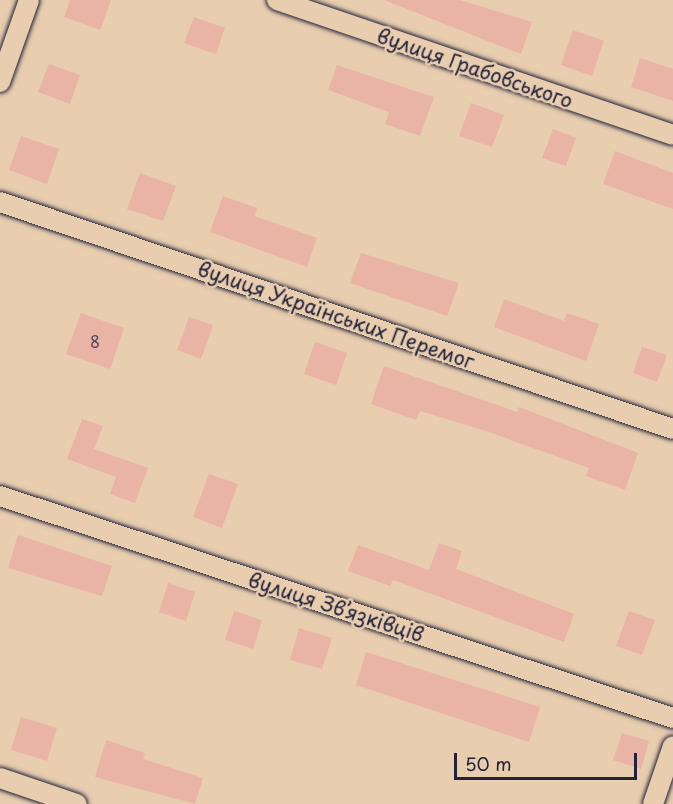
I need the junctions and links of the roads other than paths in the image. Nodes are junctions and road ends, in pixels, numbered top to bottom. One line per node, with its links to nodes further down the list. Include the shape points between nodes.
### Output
1 (29, 0): 3 (street)
2 (277, 0): 4 (street, вулиця Грабовського)
3 (0, 82)
4 (673, 135)
5 (0, 202): 6 (street, вулиця Українських Перемог)
6 (673, 429)
7 (0, 496): 8 (street, вулиця Звʼязківців)
8 (673, 718)
9 (673, 746): 12 (street)
10 (0, 778): 11 (street)
11 (77, 804)
12 (653, 804)

